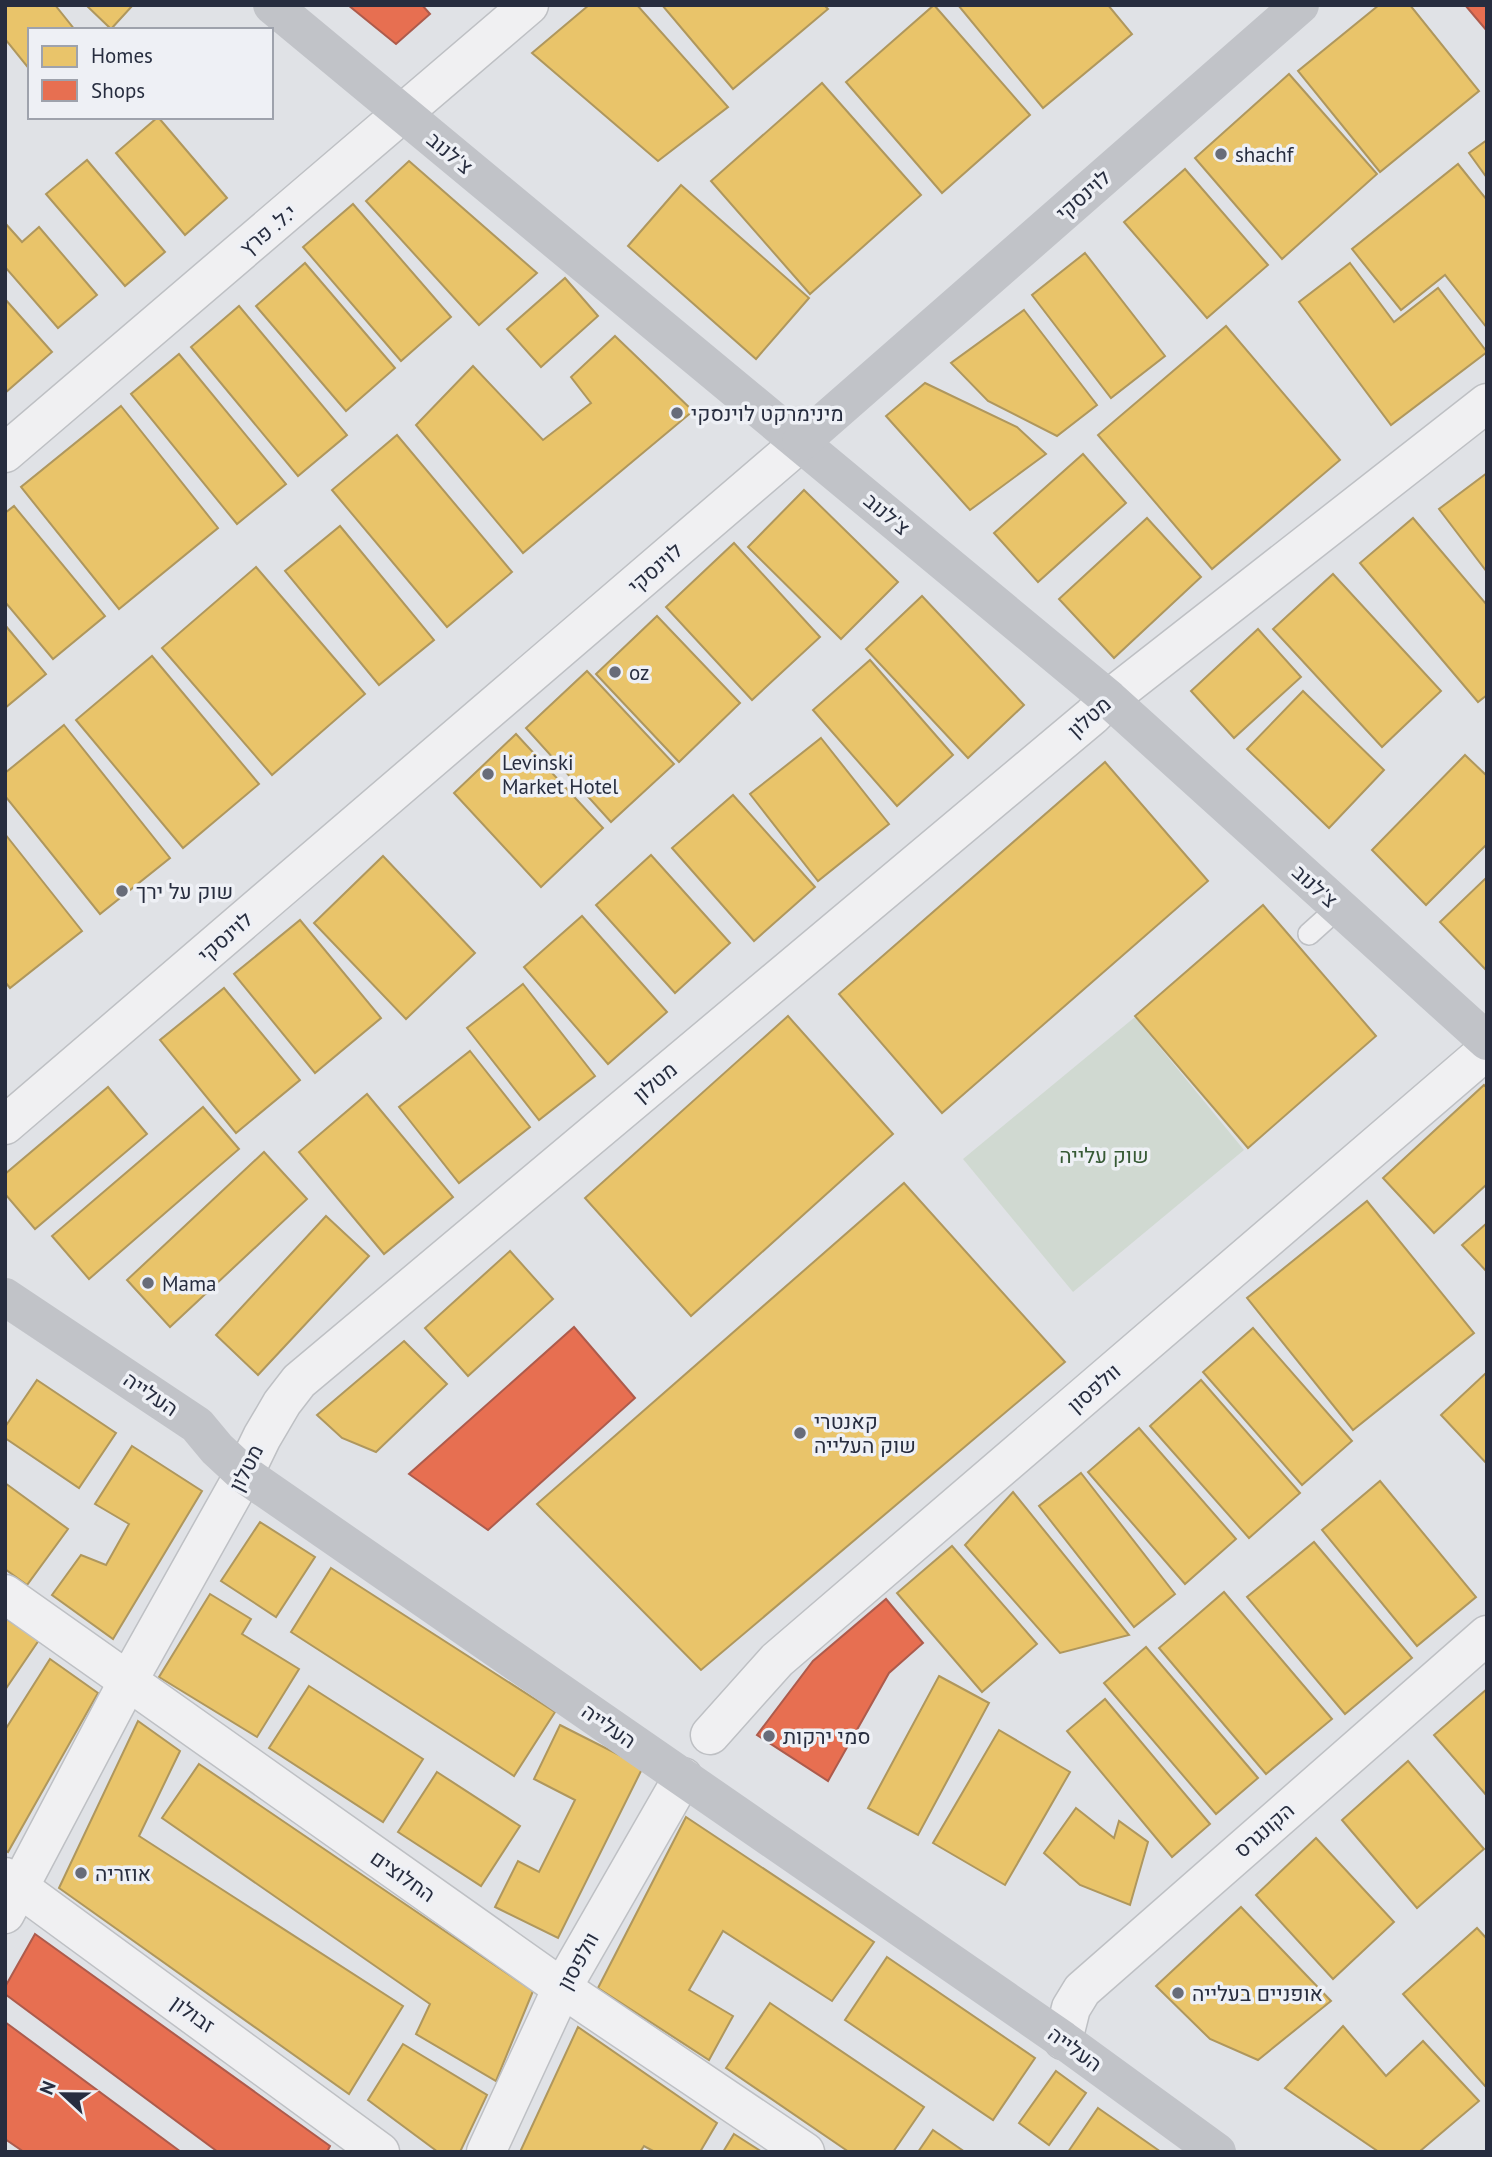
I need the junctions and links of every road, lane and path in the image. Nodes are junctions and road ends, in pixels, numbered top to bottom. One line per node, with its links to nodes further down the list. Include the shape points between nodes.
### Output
1 (272, 5): 4 (street, צ'לנוב)
2 (529, 5): 4 (street, י.ל. פרץ)
3 (1300, 5): 6 (street, לוינסקי)
4 (403, 114): 6 (street, צ'לנוב); 7 (street, י.ל. פרץ)
5 (1487, 404): 8 (street, מטלון)
6 (801, 442): 8 (street, צ'לנוב); 13 (street, לוינסקי)
7 (5, 453)
8 (1109, 699): 9 (street, צ'לנוב); 15 (street, מטלון, via 299,1381 282,1402)
9 (1339, 907): 10 (lane); 11 (street, צ'לנוב)
10 (1309, 934)
11 (1487, 1041)
12 (1487, 1051): 19 (street, וולפסון, via 777,1660)
13 (5, 1125)
14 (5, 1297): 15 (street, העלייה, via 197,1425)
15 (244, 1474): 18 (street, מטלון); 20 (street, העלייה)
16 (5, 1594): 18 (street, החלוצים)
17 (1487, 1635): 23 (street, הקונגרס, via 1082,1990 1071,2008)
18 (128, 1681): 21 (street, מטלון); 22 (street, החלוצים)
19 (710, 1735)
20 (683, 1777): 22 (street, וולפסון); 23 (street, העלייה)
21 (10, 1892): 24 (street, זבולון)
22 (562, 1988): 25 (street, וולפסון); 26 (street, החלוצים)
23 (1063, 2040): 27 (street, העלייה)
24 (380, 2152)
25 (486, 2152)
26 (805, 2152)
27 (1217, 2152)

